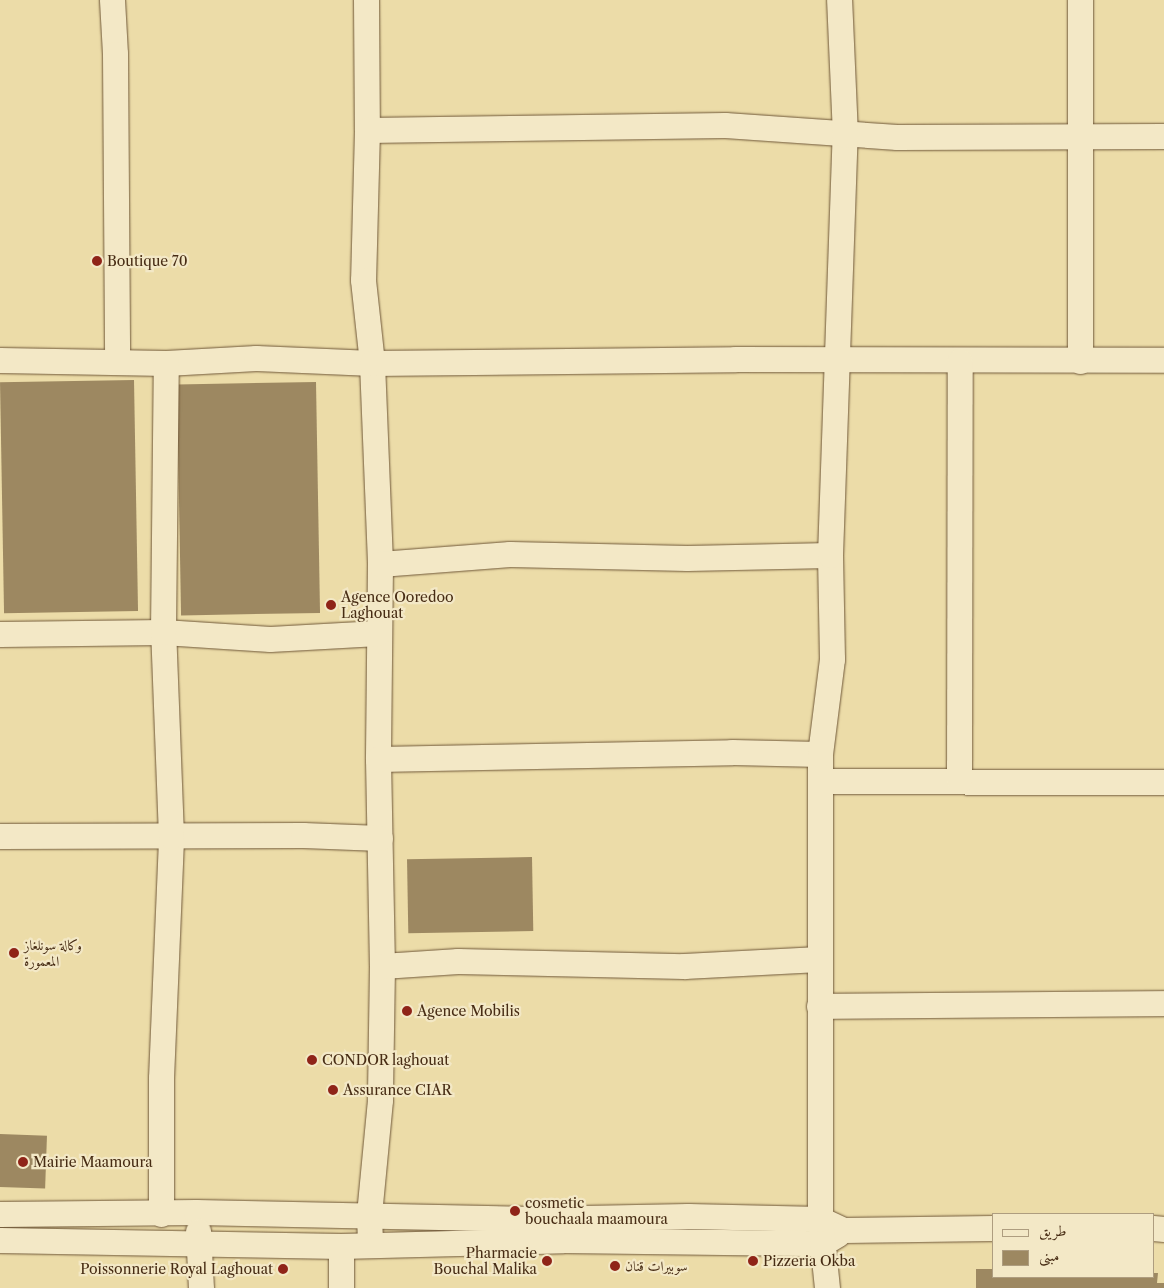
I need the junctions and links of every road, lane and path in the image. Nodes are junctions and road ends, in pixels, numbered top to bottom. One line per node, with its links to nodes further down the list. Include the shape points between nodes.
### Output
1 (112, 0): 10 (street)
2 (366, 0): 5 (street)
3 (839, 0): 6 (street)
4 (1080, 0): 8 (street)
5 (367, 130): 6 (street, via 725,125); 16 (street, via 363,280)
6 (845, 135): 8 (street); 11 (street)
7 (1164, 136): 8 (street)
8 (1078, 137): 12 (street)
9 (0, 360): 10 (street)
10 (117, 360): 15 (street)
11 (839, 360): 14 (street); 16 (street); 17 (street)
12 (1080, 360): 13 (street); 14 (street)
13 (1164, 360)
14 (960, 361): 25 (street)
15 (166, 363): 16 (street, via 256,358); 19 (street)
16 (372, 363): 18 (street)
17 (830, 555): 18 (street, via 687,558 510,554); 22 (street, via 832,659)
18 (380, 564): 20 (street)
19 (163, 632): 20 (street, via 270,639); 21 (street); 28 (street)
20 (378, 633): 23 (street, via 381,706)
21 (0, 634)
22 (820, 754): 23 (street, via 732,752); 24 (street)
23 (378, 759): 29 (street)
24 (820, 781): 25 (street); 30 (street)
25 (959, 781): 26 (street)
26 (1164, 782)
27 (0, 836): 28 (street)
28 (172, 836): 29 (street); 36 (street, via 161,1078)
29 (380, 838): 31 (street)
30 (819, 959): 31 (street, via 684,966 458,961); 33 (street)
31 (382, 966): 37 (street, via 380,1100)
32 (1164, 1003): 33 (street)
33 (819, 1006): 39 (street)
34 (196, 1212): 36 (street); 37 (street); 42 (street)
35 (0, 1214): 36 (street)
36 (161, 1214)
37 (369, 1214): 39 (street, via 532,1219 688,1216); 41 (street)
38 (992, 1228): 39 (street)
39 (822, 1231): 41 (street, via 682,1240); 46 (street)
40 (0, 1240): 42 (street)
41 (370, 1243): 43 (street)
42 (199, 1246): 43 (street, via 260,1243); 44 (street)
43 (341, 1246): 45 (street)
44 (201, 1288)
45 (341, 1288)
46 (827, 1288)

